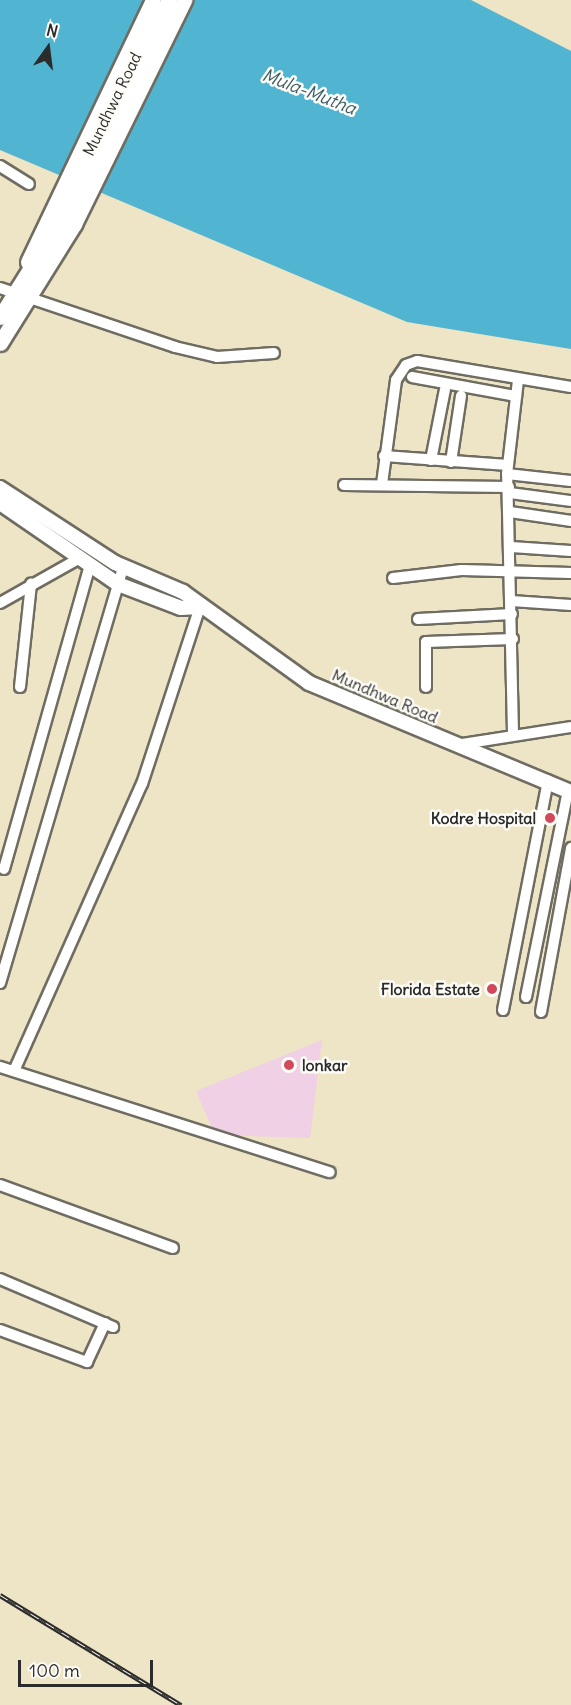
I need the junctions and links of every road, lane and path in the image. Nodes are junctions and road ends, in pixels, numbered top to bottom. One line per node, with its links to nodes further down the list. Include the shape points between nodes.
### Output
1 (153, 0): 7 (highway)
2 (169, 0): 7 (highway)
3 (184, 0): 7 (highway, Mundhwa Road)
4 (194, 0): 7 (highway)
5 (0, 166): 6 (street)
6 (29, 184)
7 (67, 220): 8 (highway, Mundhwa Road); 8 (highway, via 39,282)
8 (13, 294): 9 (highway); 10 (highway); 11 (street, via 175,348 217,357)
9 (0, 317)
10 (0, 343)
11 (274, 353)
12 (412, 377): 17 (street)
13 (519, 381): 14 (street); 17 (street); 18 (street, via 417,361 406,365 396,380)
14 (571, 387)
15 (445, 389): 19 (street)
16 (461, 396): 20 (street)
17 (516, 396): 21 (street)
18 (384, 456): 19 (street); 23 (street)
19 (431, 460): 20 (street)
20 (451, 462): 21 (street)
21 (507, 470): 22 (street); 26 (street)
22 (571, 481)
23 (382, 484): 24 (street); 26 (street)
24 (344, 485)
25 (0, 488): 34 (main road, Mundhwa Road)
26 (509, 490): 27 (street); 29 (street)
27 (571, 501)
28 (0, 503): 33 (main road)
29 (510, 512): 30 (street); 31 (street)
30 (571, 521)
31 (511, 547): 32 (street); 35 (street)
32 (571, 551)
33 (85, 562): 38 (street); 39 (main road); 55 (street)
34 (123, 567): 39 (street); 43 (main road, Mundhwa Road, via 183,592)
35 (511, 570): 36 (street); 37 (street); 40 (street)
36 (571, 573)
37 (393, 578)
38 (32, 584): 41 (street); 47 (street)
39 (118, 584): 43 (main road, via 181,608); 56 (street)
40 (511, 601): 42 (street); 44 (street)
41 (0, 603)
42 (571, 605)
43 (201, 607): 51 (main road, Mundhwa Road, via 309,683); 61 (street, via 142,784)
44 (512, 614): 45 (street); 46 (street)
45 (418, 619)
46 (513, 639): 48 (street, via 426,642); 50 (street)
47 (20, 687)
48 (426, 687)
49 (571, 727): 50 (street)
50 (513, 733): 51 (street)
51 (456, 745): 52 (main road, Mundhwa Road)
52 (548, 780): 53 (main road, Mundhwa Road); 58 (street)
53 (569, 791): 57 (street)
54 (571, 848): 59 (street)
55 (3, 869)
56 (0, 983)
57 (525, 997)
58 (503, 1010)
59 (542, 1012)
60 (0, 1067): 61 (street)
61 (14, 1071): 62 (street)
62 (330, 1172)
63 (0, 1185): 64 (street)
64 (173, 1248)
65 (0, 1279): 66 (street, via 109,1325 87,1362)
66 (0, 1330)

